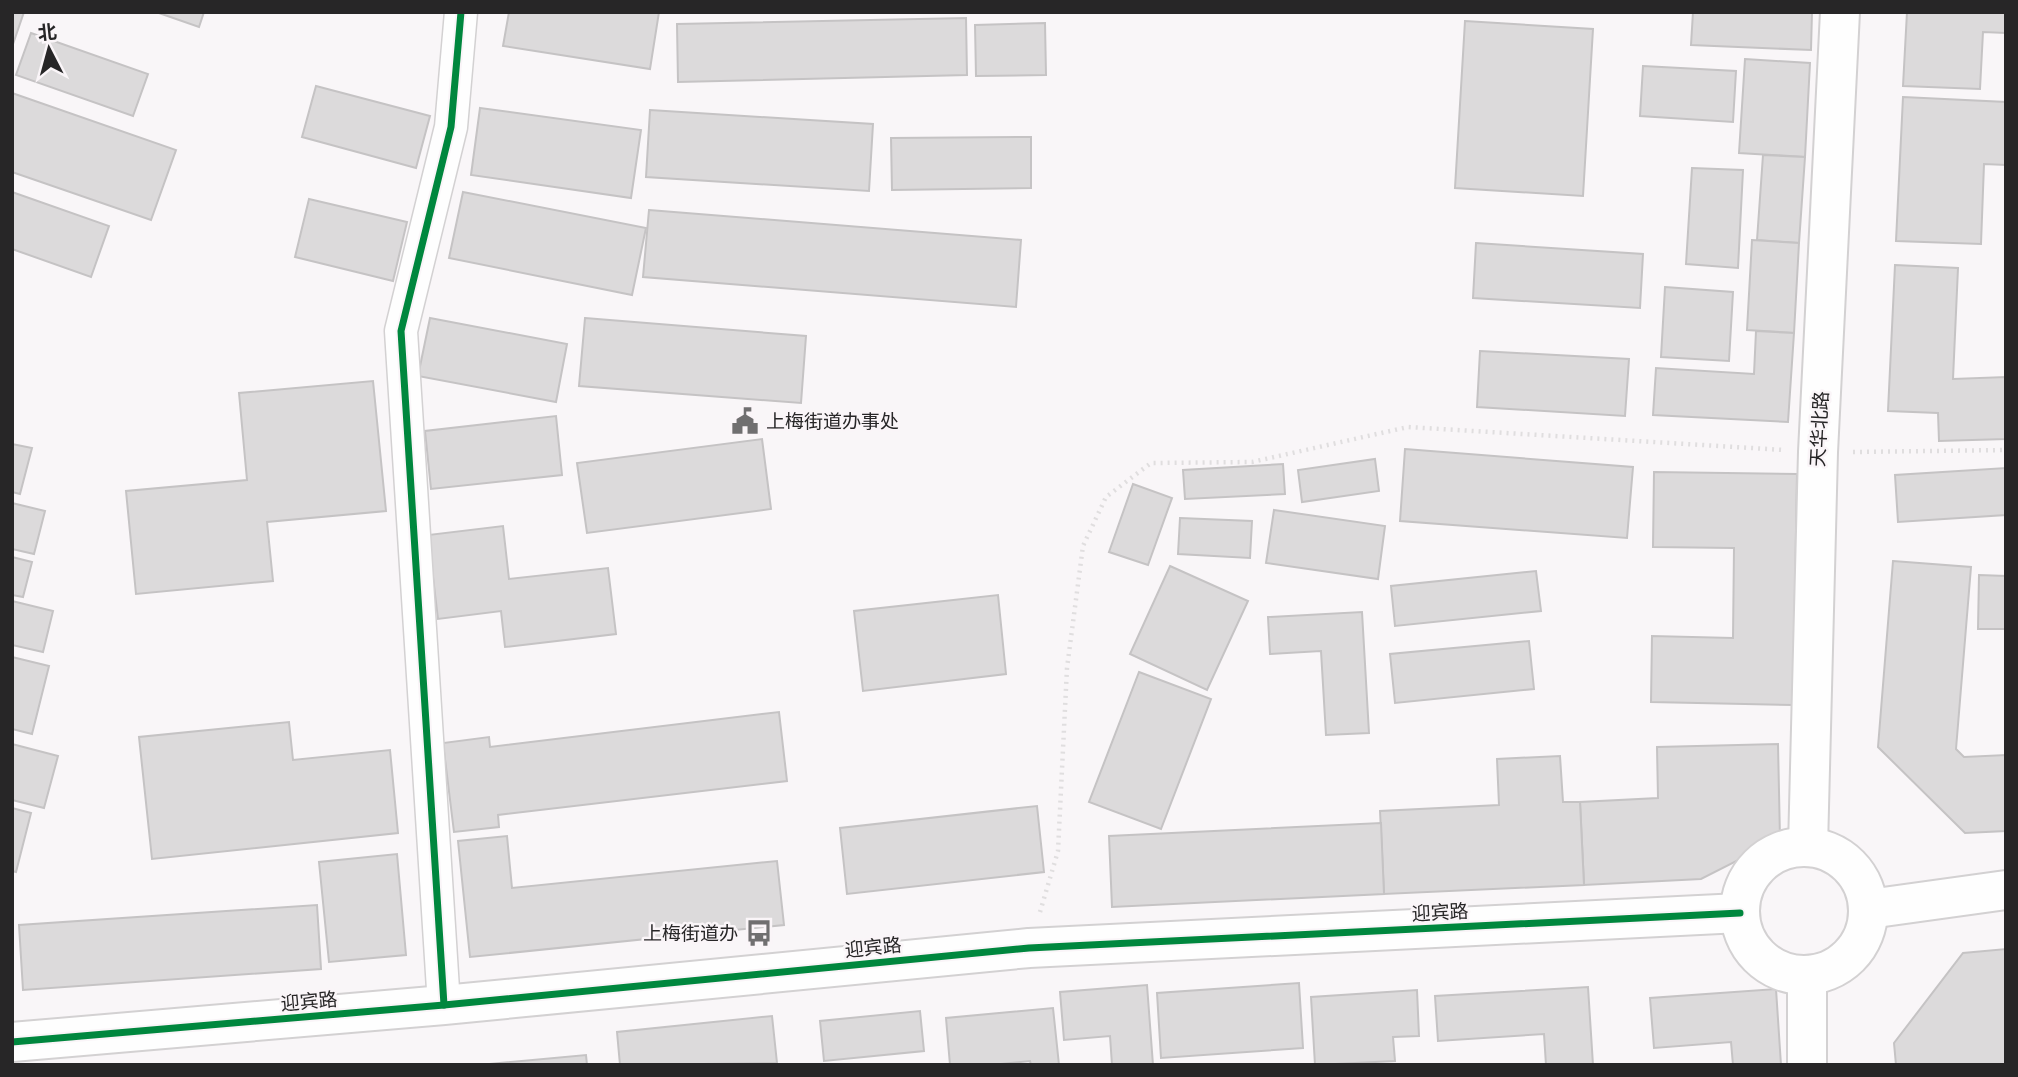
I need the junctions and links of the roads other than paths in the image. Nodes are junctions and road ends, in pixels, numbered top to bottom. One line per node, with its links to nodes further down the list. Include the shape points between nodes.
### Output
1 (461, 12): 8 (street, via 451,127 401,331)
2 (1840, 12): 3 (street, 天华北路, via 1818,452)
3 (1808, 847): 5 (street, via 1837,855 1854,869 1865,887); 6 (street, via 1775,853 1758,865 1745,883)
4 (2006, 890): 5 (street)
5 (1869, 909): 7 (street, via 1857,949 1841,964)
6 (1740, 913): 7 (street, via 1748,944 1761,960 1779,971); 8 (street, 迎宾路, via 1029,948)
7 (1807, 975): 10 (street)
8 (444, 1005): 9 (street, 迎宾路)
9 (12, 1042)
10 (1807, 1065)

